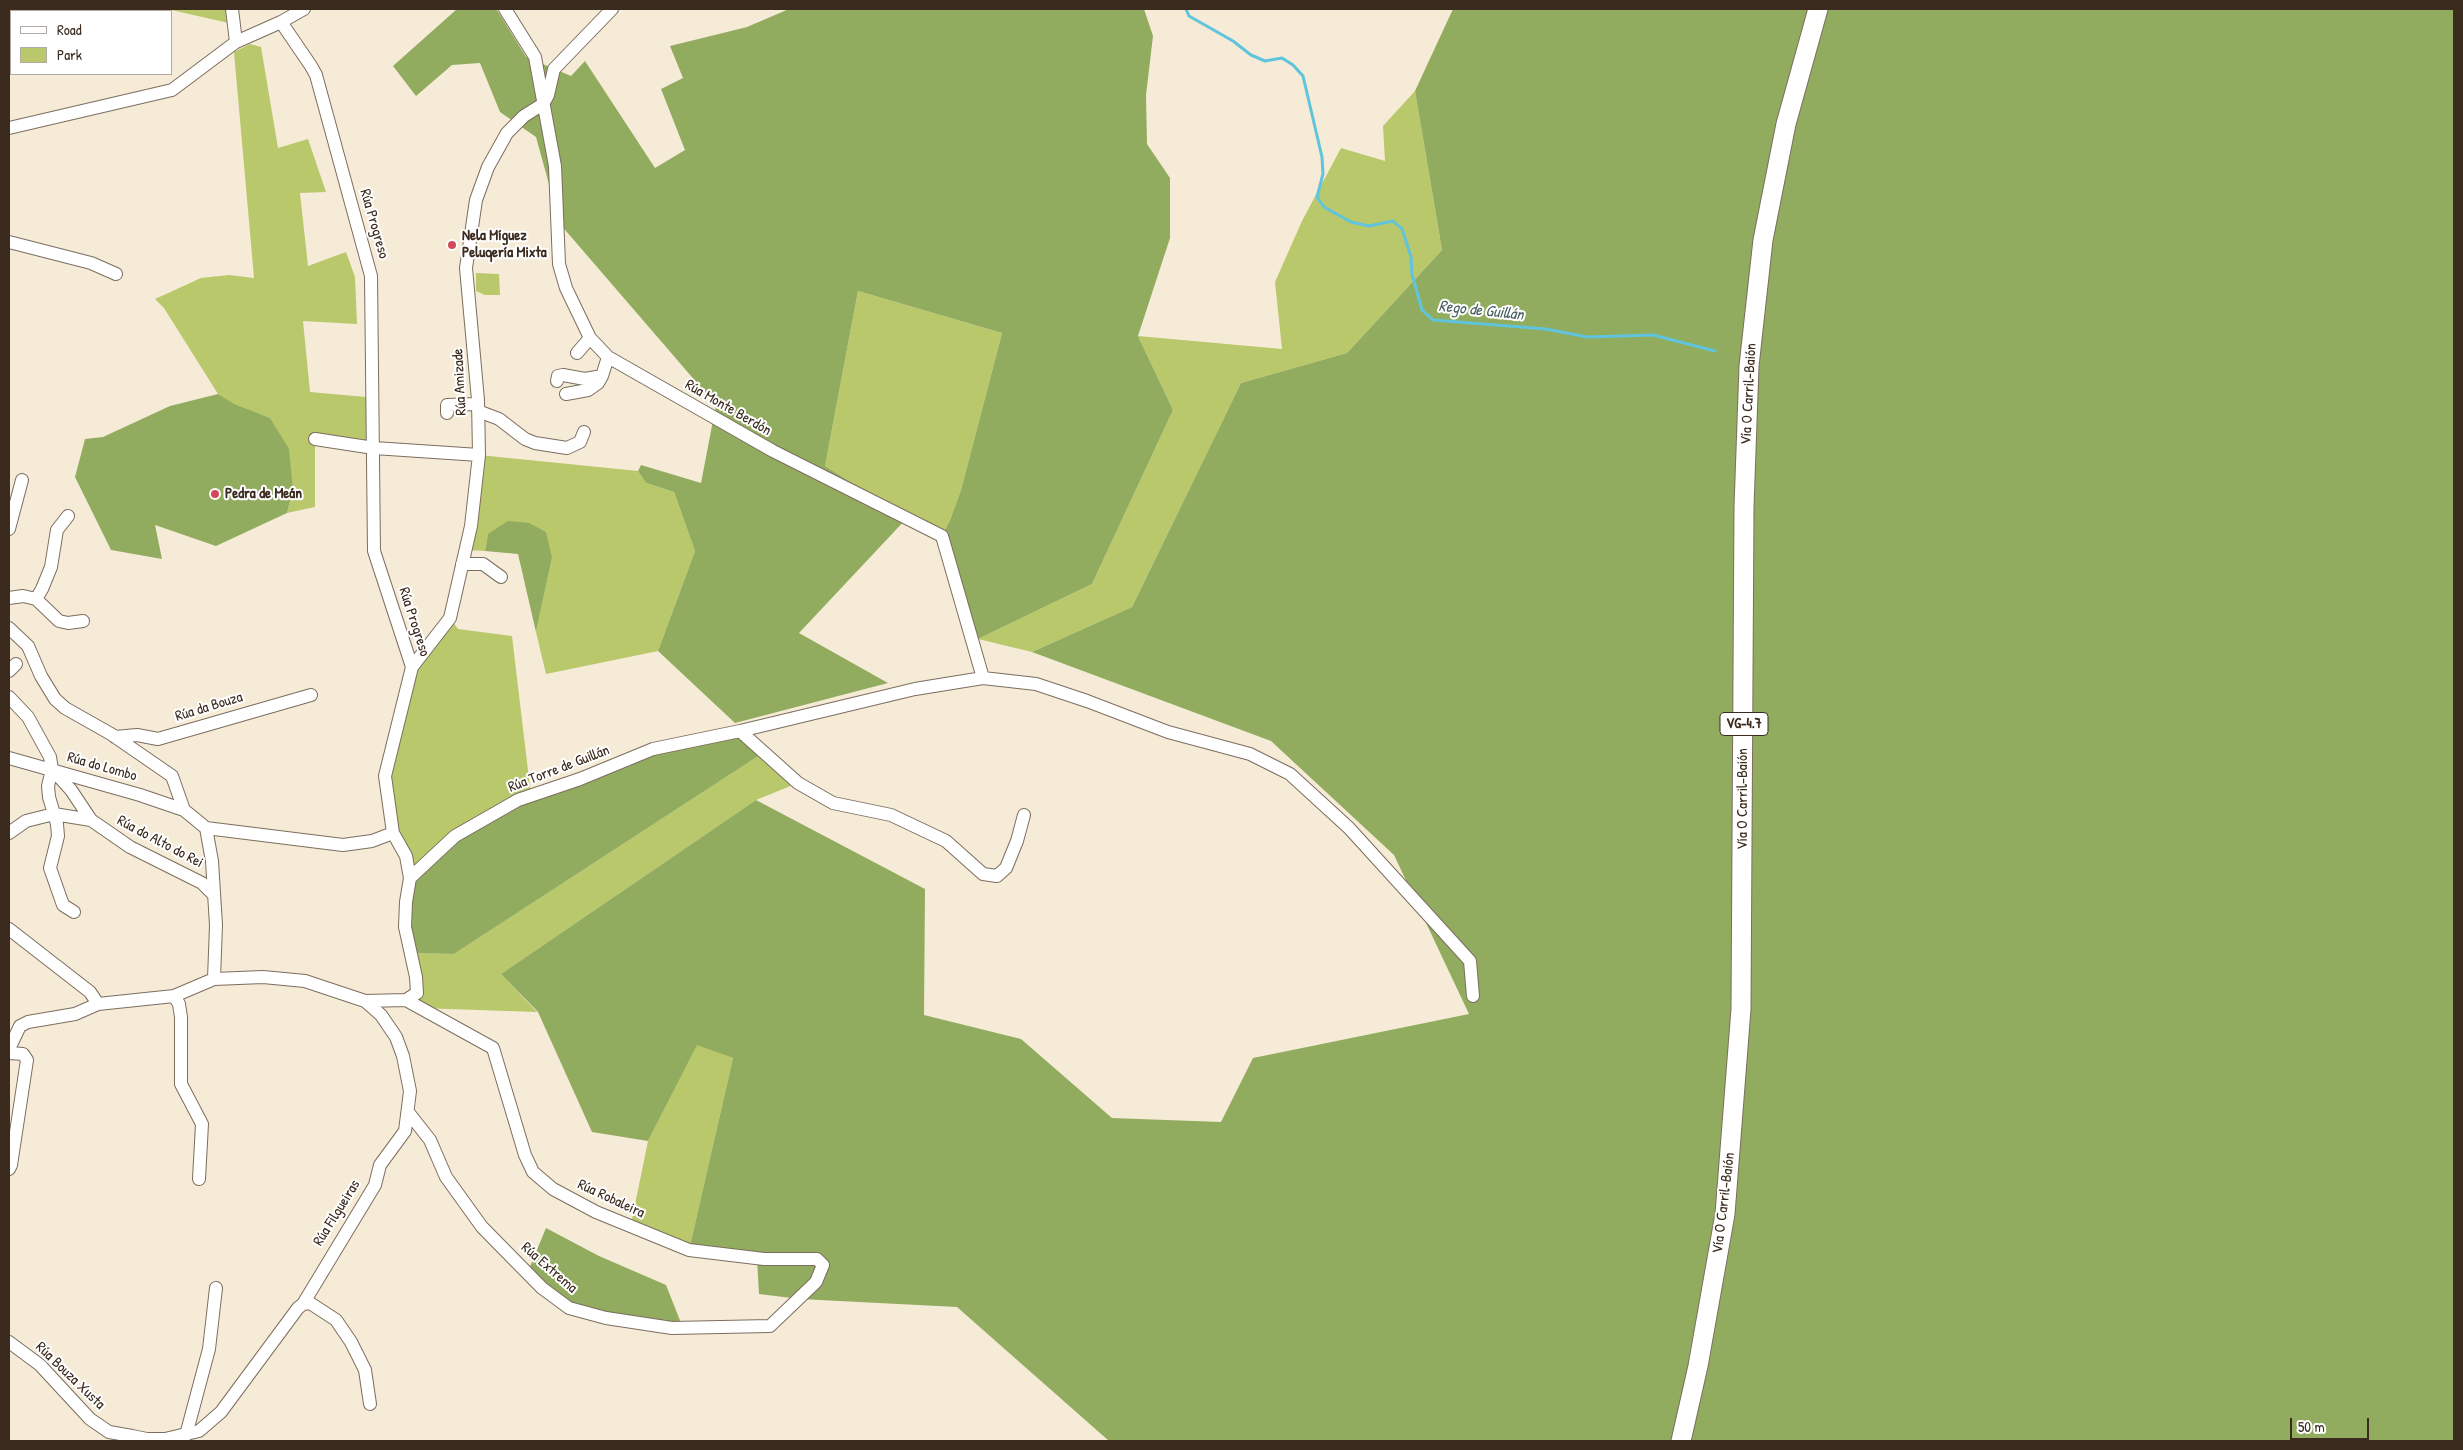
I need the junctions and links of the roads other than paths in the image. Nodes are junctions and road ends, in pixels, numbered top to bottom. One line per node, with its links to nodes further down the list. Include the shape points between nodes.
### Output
1 (232, 9): 7 (street)
2 (304, 9): 6 (street)
3 (505, 9): 8 (street, via 535,57)
4 (612, 9): 8 (street, via 554,69)
5 (1818, 9): 71 (highway, Vía O Carril-Baión / VG-4.7, via 1786,124 1763,240 1749,366 1744,507 1741,1008 1725,1214)
6 (281, 22): 7 (street); 22 (street, Rúa Progreso, via 316,76 371,276)
7 (236, 42): 9 (street, via 172,90)
8 (543, 104): 12 (street, Rúa Monte Berdón, via 554,166 559,264 566,288); 18 (street, Rúa Amizade, via 524,116 507,133 488,167 476,200 466,268)
9 (9, 128)
10 (9, 242): 11 (street, via 91,263)
11 (116, 274)
12 (590, 338): 13 (street); 14 (street, Rúa Monte Berdón)
13 (578, 353)
14 (608, 357): 15 (street); 34 (street, Rúa Monte Berdón, via 772,451 942,536)
15 (602, 376): 16 (street, via 585,379 562,375); 17 (street, via 588,390)
16 (557, 381)
17 (566, 394)
18 (478, 408): 19 (street, via 447,405); 20 (street, via 525,439 567,448 577,444); 23 (street, Rúa Amizade)
19 (447, 413)
20 (584, 432)
21 (315, 439): 22 (street)
22 (374, 448): 23 (street); 33 (street, Rúa Progreso, via 374,551)
23 (479, 455): 27 (street, Rúa Amizade, via 471,526)
24 (22, 480): 26 (street)
25 (68, 516): 30 (street, via 57,530 51,567)
26 (9, 529)
27 (462, 564): 28 (street, via 483,564); 33 (street, Rúa Amizade, via 450,618)
28 (501, 577)
29 (9, 598): 30 (street)
30 (36, 598): 31 (street, via 59,620 68,623)
31 (83, 621)
32 (9, 628): 38 (street, via 28,646 55,699)
33 (412, 667): 47 (street, Rúa Progreso, via 385,776)
34 (983, 678): 37 (street, Rúa Torre de Guillán, via 915,688); 54 (street, Rúa Torre de Guillán, via 1036,684 1168,732 1250,754 1290,774 1349,828 1470,960)
35 (311, 695): 38 (street, Rúa da Bouza, via 158,739 137,735)
36 (9, 697): 40 (street, via 28,717 44,742)
37 (740, 731): 43 (street, via 798,782 833,803 891,815 946,841 983,874 997,876 1006,868); 48 (street, Rúa Torre de Guillán, via 652,750 518,800 455,836)
38 (115, 737): 41 (street, via 172,776)
39 (9, 758): 40 (street, Rúa do Lombo)
40 (52, 769): 41 (street, Rúa do Lombo); 42 (street, via 48,786); 44 (street, Rúa do Alto do Rei)
41 (184, 810): 45 (street)
42 (54, 814): 44 (street, Rúa do Alto do Rei); 46 (street, Rúa do Alto do Rei, via 26,822); 50 (street, via 58,836 50,868 63,905)
43 (1024, 815)
44 (91, 820): 49 (street, Rúa do Alto do Rei, via 130,847 202,883)
45 (206, 828): 47 (street, via 343,845 372,841); 49 (street)
46 (9, 833)
47 (393, 833): 48 (street, via 406,856)
48 (410, 878): 55 (street, via 405,927 417,993)
49 (213, 894): 52 (street, via 216,924)
50 (74, 912)
51 (9, 929): 57 (street, via 90,992)
52 (214, 980): 53 (street); 56 (street, via 263,977 305,981)
53 (174, 996): 57 (street); 62 (street, via 181,1018 181,1084 202,1124)
54 (1473, 996)
55 (406, 1000): 56 (street); 65 (street, Rúa Robaleira, via 493,1048 525,1155 533,1172 553,1189 596,1212 689,1250 764,1259 817,1259 824,1264 816,1282)
56 (365, 1001): 60 (street, Rúa Filgueiras, via 381,1015 396,1036 410,1091)
57 (98, 1004): 58 (street, via 75,1014 28,1022 20,1026)
58 (9, 1048)
59 (9, 1053): 61 (street, via 23,1054 27,1060)
60 (408, 1112): 64 (street, Rúa Filgueiras, via 404,1131 380,1165 374,1185); 65 (street, Rúa Extrema, via 430,1140 446,1177 482,1227 542,1288 569,1308 606,1318 672,1328)
61 (9, 1169)
62 (199, 1179)
63 (216, 1288): 68 (street, via 209,1349)
64 (303, 1304): 67 (street, via 310,1303 336,1320 351,1342 365,1370); 68 (street, Rúa Filgueiras, via 221,1412 199,1432)
65 (770, 1326)
66 (9, 1342): 69 (street, Rúa Bouza Xusta, via 40,1365)
67 (370, 1404)
68 (186, 1435): 70 (street, Rúa Filgueiras)
69 (107, 1436): 70 (street, Rúa Bouza Xusta)
70 (135, 1439)
71 (1681, 1441)

